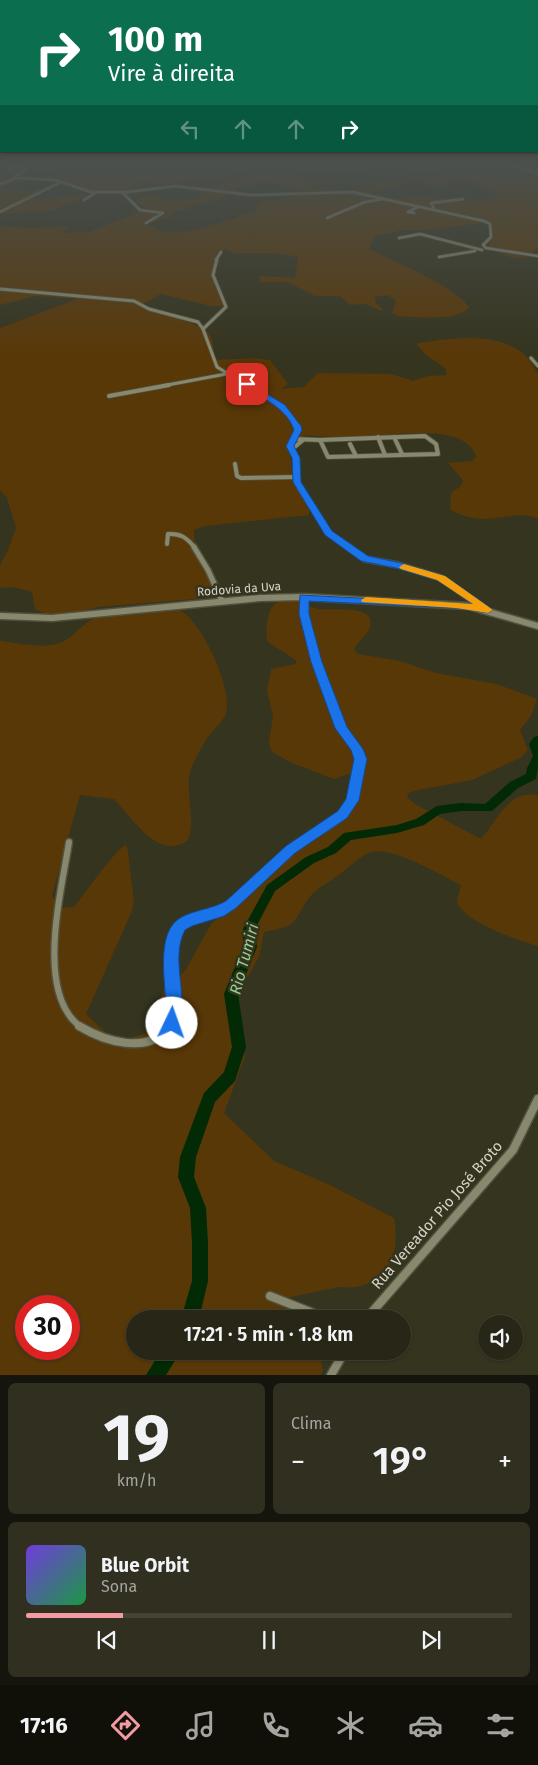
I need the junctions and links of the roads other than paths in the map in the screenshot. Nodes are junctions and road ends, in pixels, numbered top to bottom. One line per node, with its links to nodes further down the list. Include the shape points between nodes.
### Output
1 (489, 226): 4 (street, via 491,237 483,246)
2 (399, 238): 3 (street, via 426,235)
3 (482, 250): 4 (street); 8 (street)
4 (490, 250): 7 (street)
5 (538, 251): 7 (street, via 535,252)
6 (221, 252): 10 (street, via 212,266 226,307)
7 (538, 256)
8 (439, 257)
9 (0, 289): 10 (street, via 134,301 149,309 198,322)
10 (203, 329): 13 (street, via 214,364)
11 (531, 358): 12 (street)
12 (538, 366)
13 (226, 374): 14 (street); 17 (street, via 283,407 298,430)
14 (109, 396)
15 (378, 437): 16 (street); 19 (street); 23 (street)
16 (394, 437): 22 (street); 22 (street, via 428,436 438,451 436,455)
17 (293, 439): 18 (street); 21 (street)
18 (303, 440): 19 (street); 21 (street)
19 (320, 440): 24 (street, via 326,456)
20 (350, 444): 24 (street)
21 (291, 450): 26 (street, via 296,458)
22 (402, 454): 23 (street)
23 (385, 455): 24 (street)
24 (356, 456)
25 (235, 464): 26 (street, via 237,476 241,478)
26 (296, 477): 30 (street, via 299,488 325,529 360,556 434,575)
27 (167, 544): 29 (street, via 168,534 172,532 194,543)
28 (304, 597): 29 (street, Rodovia da Uva); 30 (street, Rodovia da Uva, via 456,605); 33 (street, via 304,614 316,662 341,728 357,749 360,759 353,800 342,814 290,850 231,904 219,912 180,926 171,957 173,1017 169,1028 159,1036 118,1043 75,1024 67,1012 56,983 52,959)
29 (222, 601): 31 (street, Rodovia da Uva, via 52,618)
30 (488, 610): 32 (street, Rodovia da Uva)
31 (0, 616)
32 (538, 626)
33 (68, 842)
34 (538, 1099): 37 (street, Rua Vereador Pio José Broto, via 512,1150)
35 (270, 1296): 36 (street)
36 (305, 1310)
37 (374, 1310)
38 (340, 1360): 39 (street)
39 (331, 1375)

